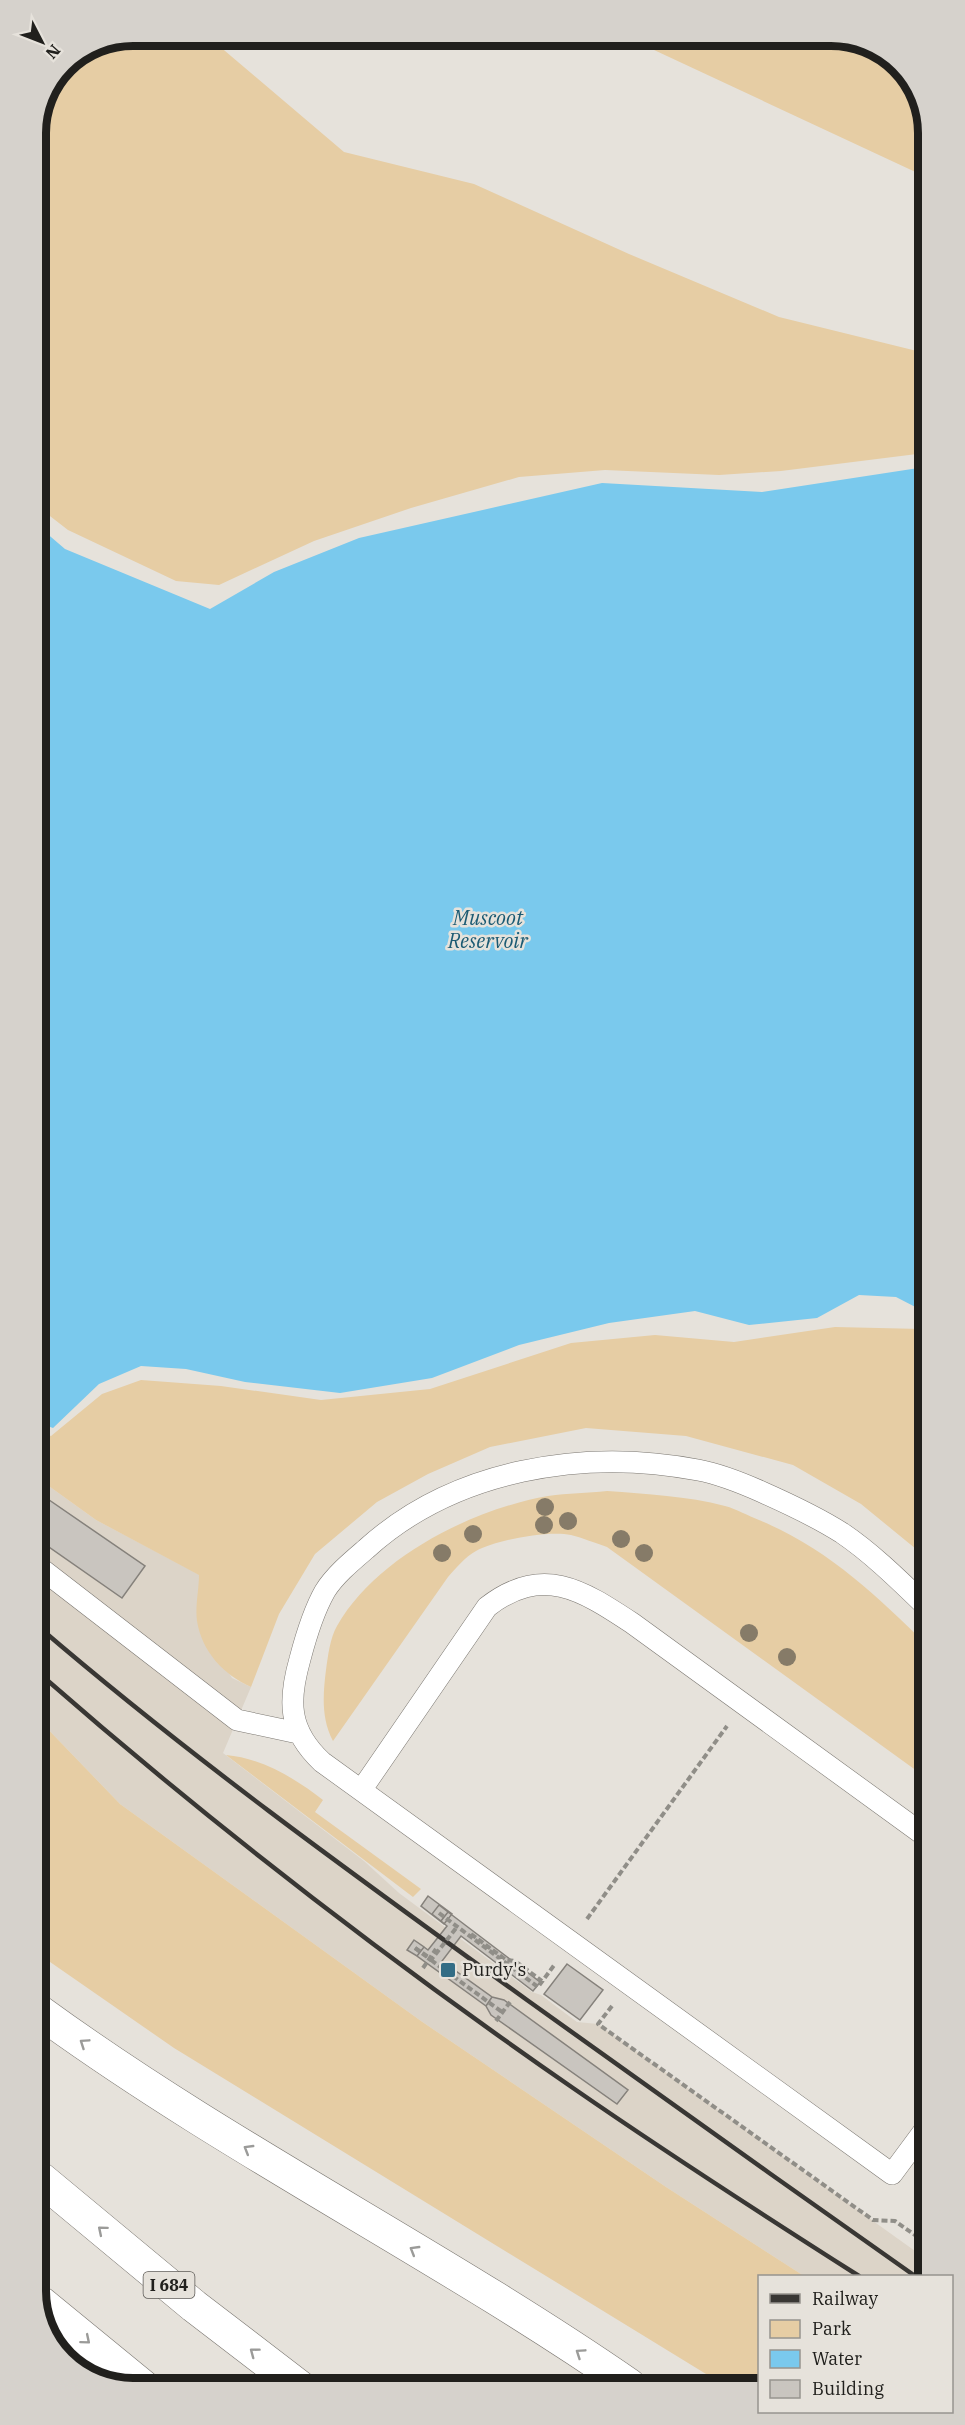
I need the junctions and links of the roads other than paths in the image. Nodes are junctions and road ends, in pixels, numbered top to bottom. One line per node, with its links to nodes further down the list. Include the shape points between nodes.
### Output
1 (46, 1573): 3 (lane, via 237,1720)
2 (918, 1599): 3 (lane, via 844,1535 790,1504 700,1470 649,1463 597,1462 512,1472 423,1508 381,1535 326,1590 304,1642 293,1683 292,1709)
3 (298, 1733): 4 (lane, via 322,1762)
4 (362, 1789): 5 (lane, via 487,1607 503,1594 544,1584 591,1596 632,1623); 7 (lane, via 892,2174)
5 (918, 1831)
6 (46, 2016): 12 (highway, one-way to 6, via 175,2104)
7 (918, 2139)
8 (46, 2183): 11 (highway, I 684, one-way to 8)
9 (49, 2309): 10 (highway, one-way to 10)
10 (133, 2378)
11 (288, 2378)
12 (618, 2378)

